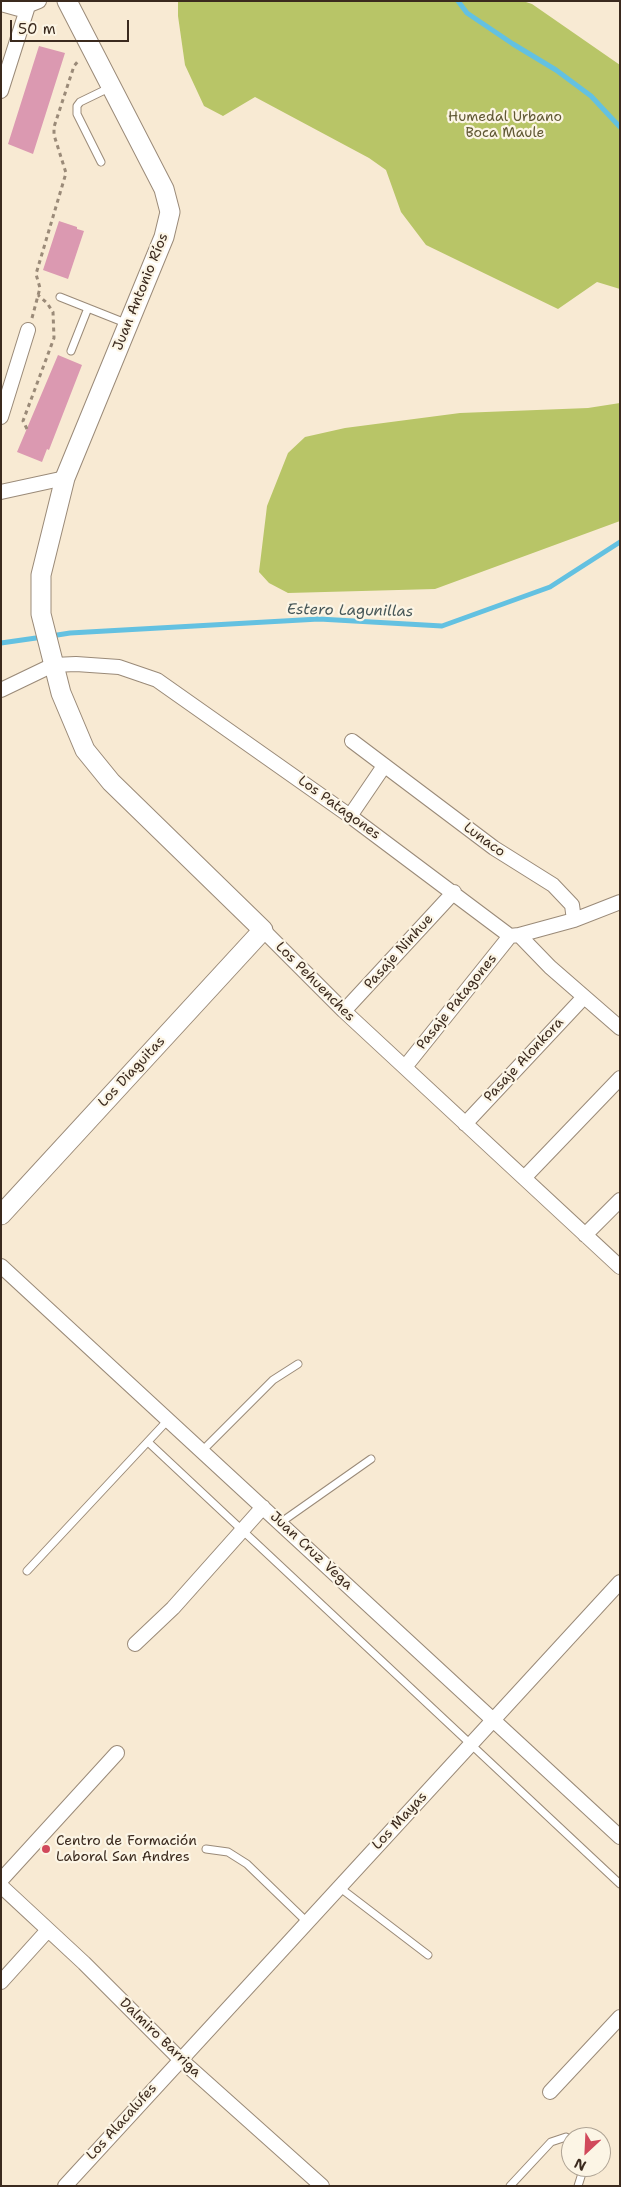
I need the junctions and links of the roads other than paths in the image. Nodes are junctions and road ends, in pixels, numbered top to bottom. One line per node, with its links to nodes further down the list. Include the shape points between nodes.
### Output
1 (67, 1): 4 (street, Juan Antonio Ríos)
2 (1, 4): 3 (street, via 14,8)
3 (33, 4): 5 (street)
4 (111, 87): 6 (lane, via 76,106); 9 (street, Juan Antonio Ríos, via 164,189 170,212 164,238)
5 (1, 91)
6 (101, 162)
7 (60, 297): 8 (lane)
8 (88, 308): 9 (lane); 11 (lane)
9 (129, 324): 13 (street, Juan Antonio Ríos)
10 (28, 330): 12 (street)
11 (71, 351)
12 (1, 418)
13 (65, 478): 14 (street); 15 (street, Juan Antonio Ríos, via 41,575 40,614)
14 (1, 492)
15 (53, 666): 16 (street); 19 (street, Los Patagones, via 76,664 120,668 157,680); 23 (street, Los Pehuenches, via 74,728 96,766)
16 (1, 690)
17 (352, 741): 18 (street, Lunaco)
18 (384, 766): 19 (street); 22 (street, Lunaco, via 494,848 553,885 572,905)
19 (350, 816): 20 (street, Los Patagones)
20 (454, 892): 24 (street, Los Patagones); 26 (street, Pasaje Ninhue)
21 (620, 902): 22 (street)
22 (574, 920): 24 (street)
23 (262, 930): 26 (street, Los Pehuenches); 33 (street, Los Diaguitas)
24 (515, 936): 25 (street, Los Patagones); 28 (street, Pasaje Patagones)
25 (584, 997): 27 (street, Los Patagones); 30 (street, Pasaje Alonkora)
26 (344, 1012): 28 (street, Los Pehuenches)
27 (620, 1028)
28 (405, 1067): 30 (street, Los Pehuenches)
29 (620, 1078): 31 (street)
30 (465, 1124): 31 (street, Los Pehuenches)
31 (524, 1178): 34 (street, Los Pehuenches)
32 (620, 1200): 34 (street)
33 (1, 1215)
34 (585, 1235): 36 (street, Los Pehuenches)
35 (1, 1266): 38 (street, Juan Cruz Vega)
36 (620, 1267)
37 (298, 1364): 40 (lane, via 273,1380)
38 (168, 1420): 39 (lane); 40 (street, Juan Cruz Vega)
39 (148, 1442): 44 (lane); 45 (lane)
40 (202, 1451): 42 (street, Juan Cruz Vega)
41 (371, 1459): 43 (lane)
42 (263, 1507): 43 (street, Juan Cruz Vega); 44 (street)
43 (280, 1523): 48 (street, Juan Cruz Vega)
44 (243, 1530): 47 (street, via 173,1608); 49 (lane)
45 (27, 1571)
46 (620, 1582): 48 (street, Los Mayas)
47 (135, 1644)
48 (494, 1720): 49 (street, Los Mayas); 51 (street, Juan Cruz Vega)
49 (471, 1745): 54 (lane); 56 (street, Los Mayas)
50 (118, 1753): 53 (street)
51 (620, 1837)
52 (206, 1849): 57 (lane, via 228,1852 247,1864)
53 (1, 1880)
54 (620, 1884)
55 (1, 1886): 58 (street, Dalmiro Barriga)
56 (339, 1887): 57 (street, Los Mayas); 59 (lane)
57 (306, 1922): 62 (street, Los Mayas)
58 (48, 1930): 60 (street); 62 (street, Dalmiro Barriga)
59 (428, 1956)
60 (1, 1982)
61 (620, 2017): 63 (street)
62 (180, 2059): 65 (street, Los Alacalufes); 66 (street, Dalmiro Barriga)
63 (550, 2092)
64 (561, 2138): 67 (lane, via 551,2142)
65 (65, 2186)
66 (322, 2186)
67 (510, 2186)

